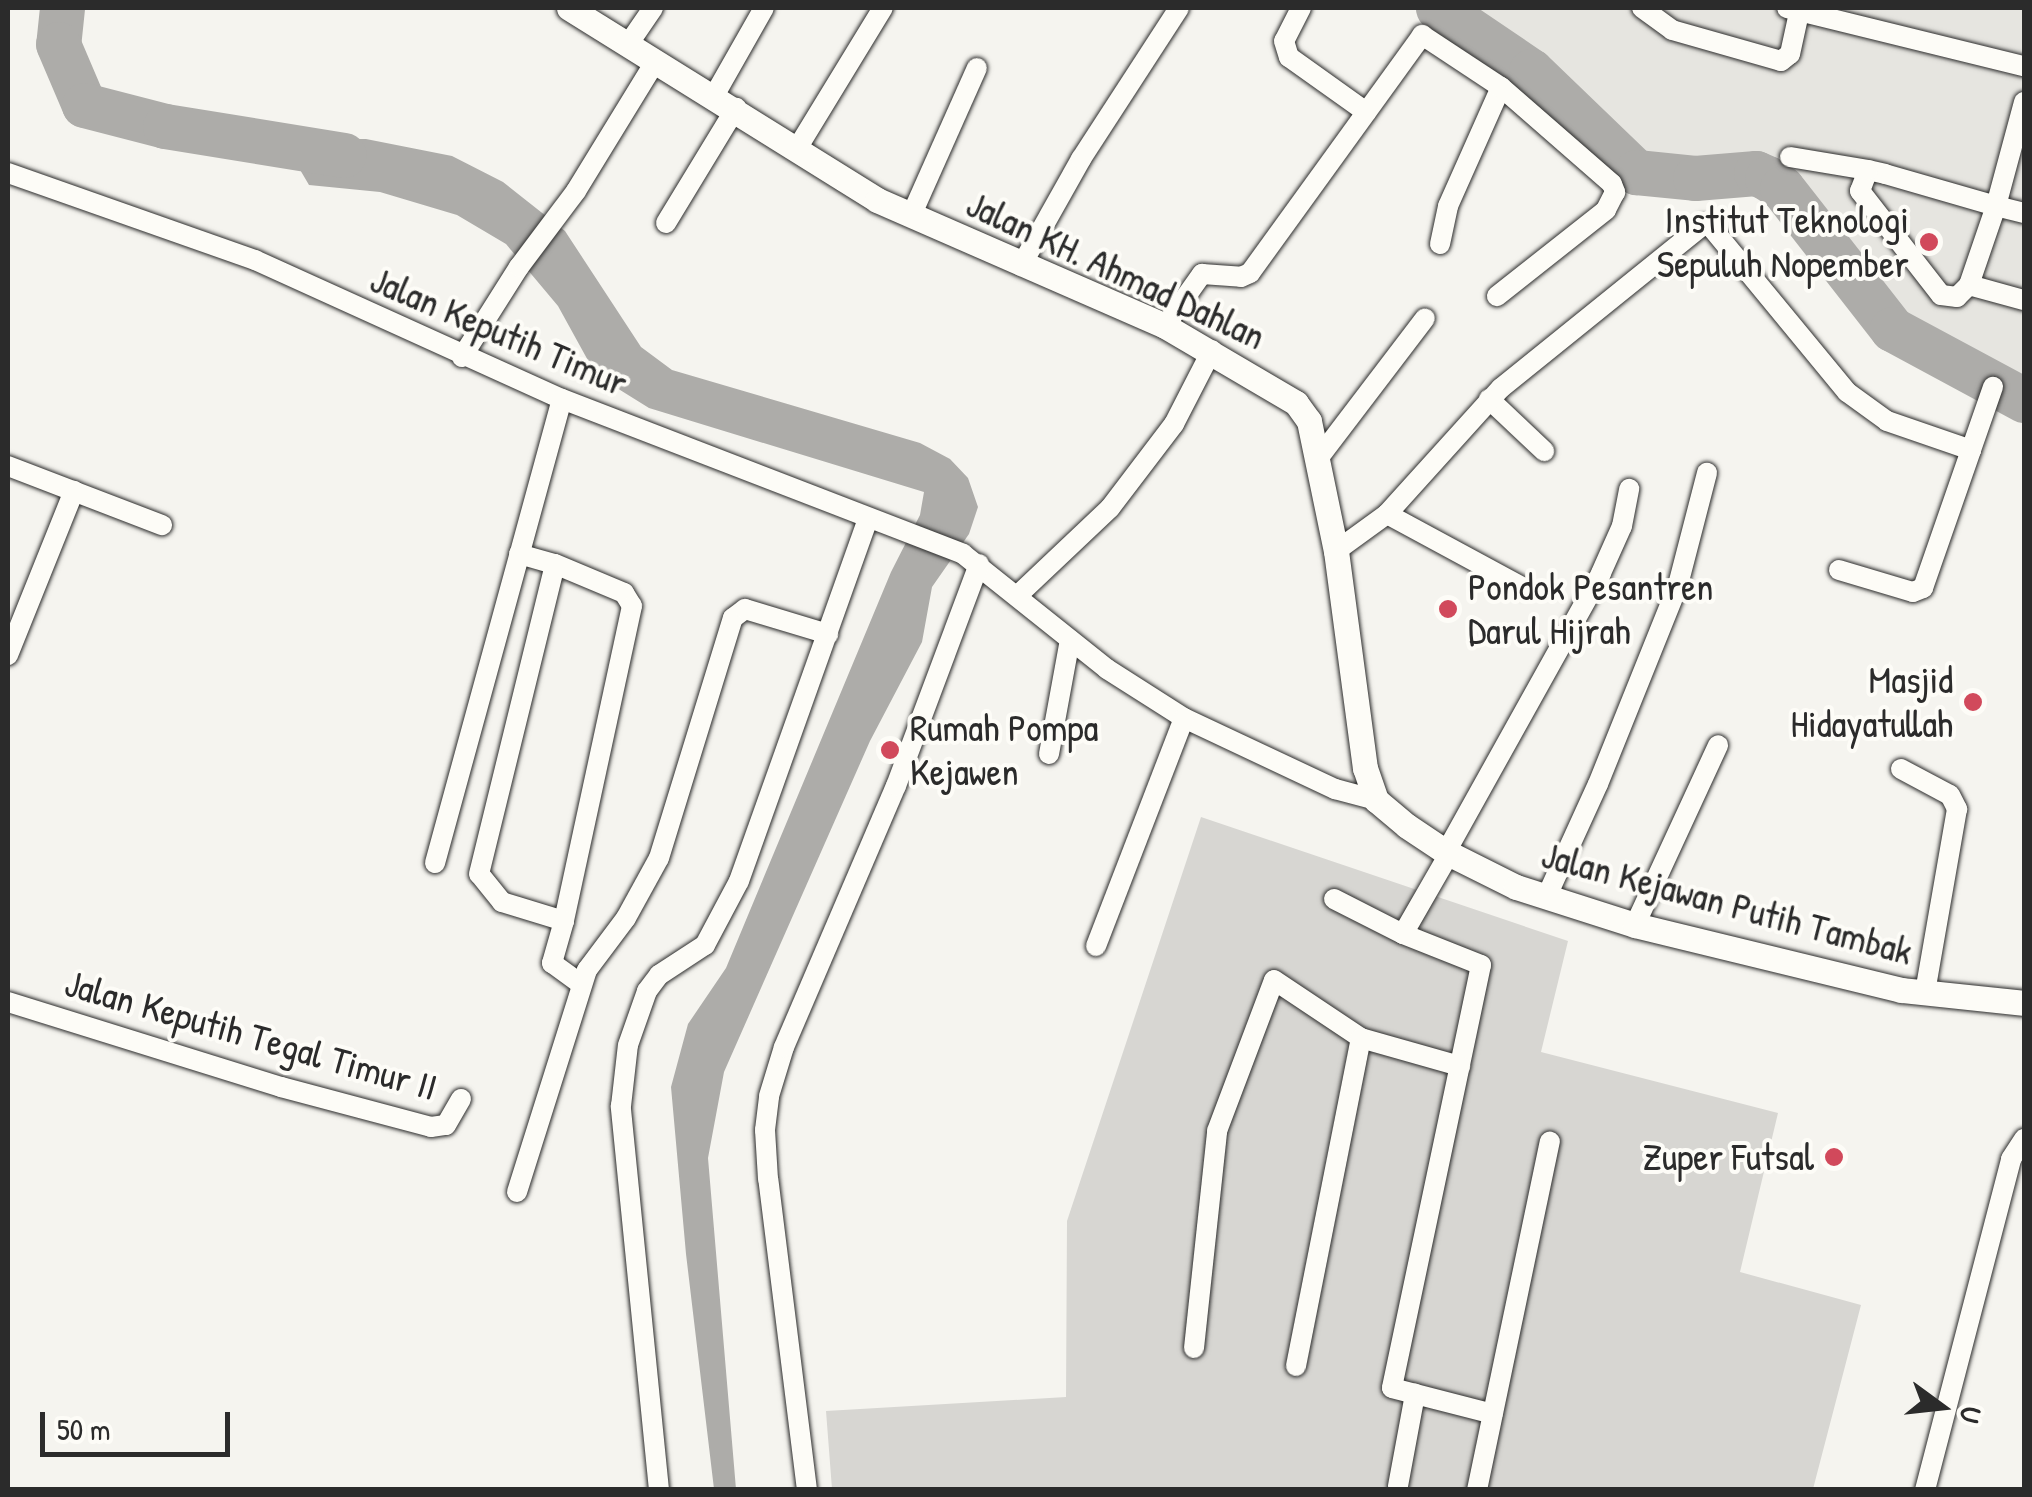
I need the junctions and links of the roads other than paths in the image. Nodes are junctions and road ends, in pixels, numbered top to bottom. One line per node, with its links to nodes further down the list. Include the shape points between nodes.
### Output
1 (568, 8): 9 (street, Jalan KH. Ahmad Dahlan)
2 (653, 8): 9 (street)
3 (764, 8): 14 (street)
4 (884, 8): 17 (street)
5 (1179, 8): 26 (street)
6 (1300, 8): 16 (street, via 1284,41 1289,57)
7 (1642, 8): 8 (street, via 1672,30 1781,60 1790,54)
8 (1795, 8): 11 (street)
9 (627, 46): 10 (street, Jalan KH. Ahmad Dahlan)
10 (656, 62): 14 (street, Jalan KH. Ahmad Dahlan); 33 (street)
11 (2024, 66)
12 (978, 68): 23 (street)
13 (1501, 87): 16 (street, via 1422,35); 25 (street, via 1448,206); 28 (street, via 1615,192 1606,210)
14 (725, 102): 17 (street, Jalan KH. Ahmad Dahlan); 24 (street)
15 (2024, 102): 21 (street)
16 (1366, 112): 31 (street, via 1250,273 1202,274)
17 (798, 148): 23 (street, Jalan KH. Ahmad Dahlan)
18 (1790, 157): 19 (street)
19 (1868, 170): 21 (street); 27 (street, via 1860,191 1941,296 1951,300)
20 (8, 173): 33 (street, Jalan Keputih Timur, via 255,260)
21 (1996, 206): 22 (street); 27 (street)
22 (2024, 213)
23 (912, 216): 26 (street, Jalan KH. Ahmad Dahlan)
24 (666, 223)
25 (1440, 244)
26 (1021, 266): 31 (street, Jalan KH. Ahmad Dahlan)
27 (1969, 285): 29 (street)
28 (1497, 296)
29 (2024, 300)
30 (1425, 318): 39 (street)
31 (1165, 326): 32 (street, Jalan KH. Ahmad Dahlan)
32 (1212, 350): 39 (street, Jalan KH. Ahmad Dahlan, via 1296,403 1309,422); 53 (street, via 1174,424 1110,508)
33 (462, 357): 35 (street, Jalan Keputih Timur)
34 (1993, 387): 37 (street)
35 (562, 399): 45 (street, Jalan Keputih Timur); 48 (street)
36 (1489, 399): 37 (street, via 1703,225 1866,409); 38 (street); 44 (street)
37 (1971, 450): 51 (street, via 1922,588 1913,592)
38 (1544, 451)
39 (1317, 460): 47 (street, Jalan KH. Ahmad Dahlan)
40 (8, 466): 43 (street)
41 (1706, 472): 64 (street, via 1678,585)
42 (1629, 490): 62 (street, via 1601,573)
43 (74, 491): 46 (street); 56 (street)
44 (1387, 514): 47 (street); 52 (street)
45 (868, 518): 49 (street, Jalan Keputih Timur); 54 (street)
46 (162, 525)
47 (1336, 551): 61 (street, Jalan KH. Ahmad Dahlan, via 1361,754)
48 (519, 554): 50 (street); 63 (street)
49 (971, 559): 53 (street, Jalan Keputih Timur); 86 (street, via 896,786 784,1047 770,1096 768,1179)
50 (555, 564): 66 (street, via 624,593 632,606); 66 (street, via 478,874 502,902)
51 (1840, 570)
52 (1522, 587)
53 (1017, 596): 55 (street, Jalan Keputih Timur)
54 (828, 634): 70 (street, via 746,609 733,618 659,858); 85 (street, via 739,881 705,945 658,975 646,991 622,1074)
55 (1070, 640): 57 (street, Jalan Keputih Timur); 59 (street)
56 (8, 655)
57 (1184, 718): 61 (street, Jalan Keputih Timur, via 1335,789); 69 (street)
58 (1718, 745): 67 (street)
59 (1050, 754)
60 (1901, 769): 71 (street, via 1950,795 1957,809)
61 (1376, 800): 62 (street, Jalan Kejawan Putih Tambak)
62 (1448, 853): 64 (street, Jalan Kejawan Putih Tambak); 68 (street)
63 (435, 864)
64 (1546, 898): 67 (street, Jalan Kejawan Putih Tambak)
65 (1334, 899): 68 (street)
66 (564, 920): 70 (street, via 552,963)
67 (1635, 925): 71 (street, Jalan Kejawan Putih Tambak)
68 (1403, 934): 75 (street, via 1481,965)
69 (1096, 946)
70 (581, 984): 79 (street)
71 (1924, 992): 73 (street, Jalan Kejawan Putih Tambak)
72 (8, 1002): 76 (street, Jalan Keputih Tegal Timur II, via 281,1088 431,1127 446,1125)
73 (2024, 1003)
74 (1361, 1038): 75 (street); 80 (street, via 1274,980 1217,1130); 81 (street)
75 (1460, 1066): 82 (street, via 1392,1388)
76 (461, 1099)
77 (2024, 1139): 88 (street, via 2011,1159)
78 (1550, 1142): 83 (street)
79 (517, 1192)
80 (1194, 1348)
81 (1296, 1366)
82 (1416, 1394): 83 (street); 84 (street)
83 (1493, 1414): 87 (street)
84 (1398, 1486)
85 (659, 1490)
86 (807, 1490)
87 (1477, 1490)
88 (1924, 1490)

